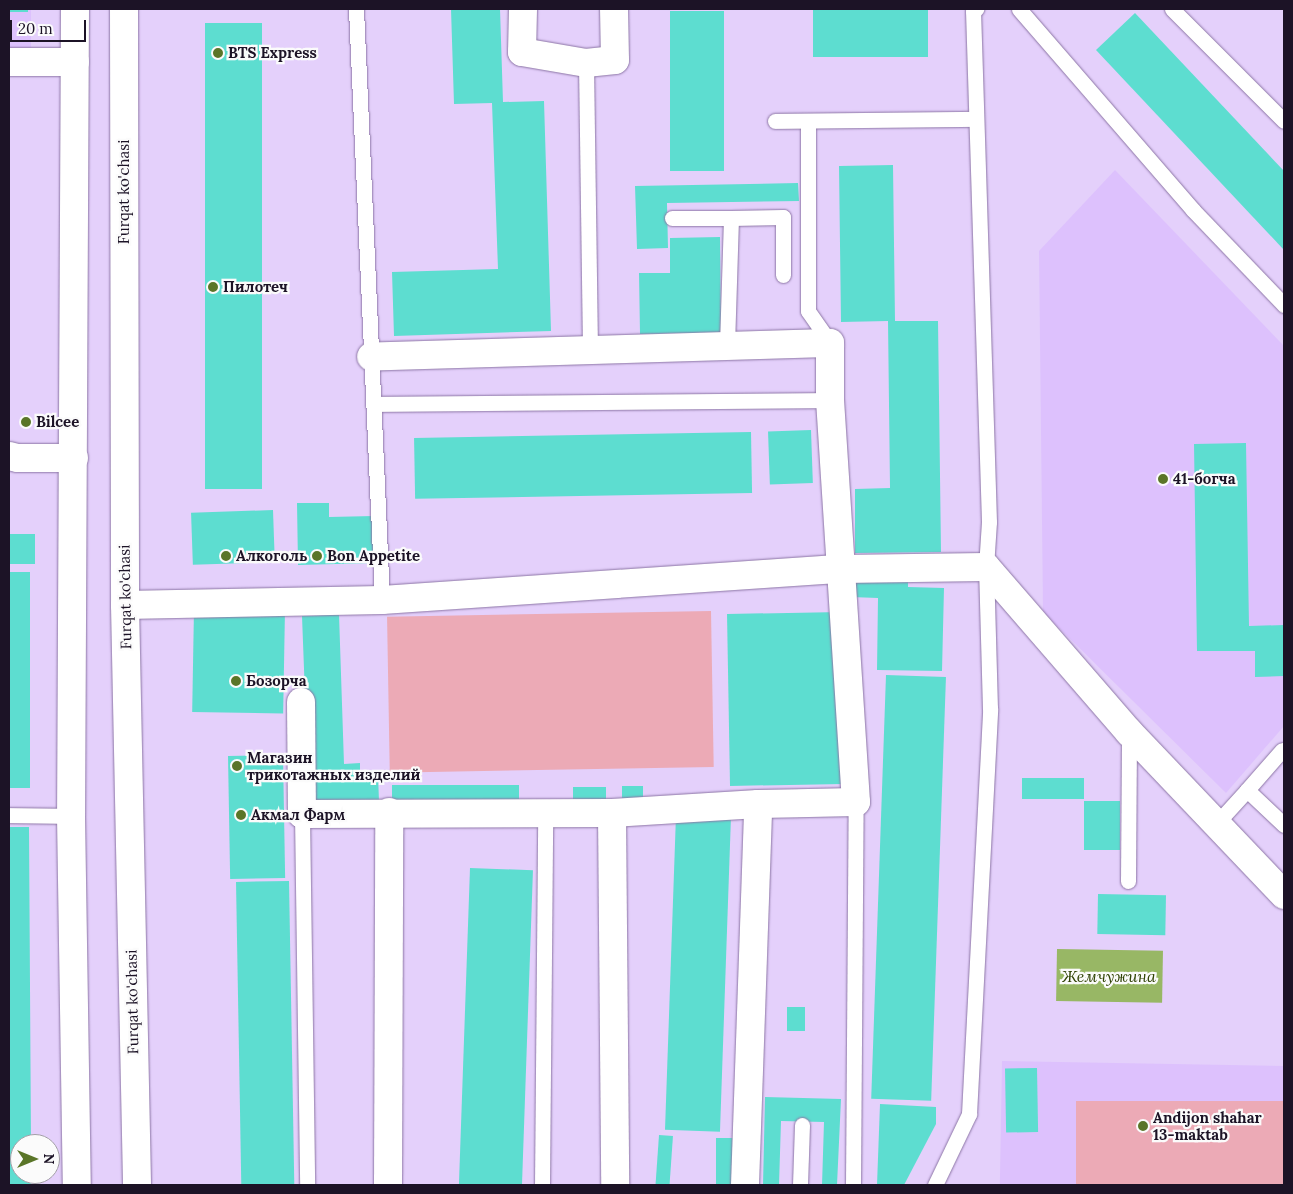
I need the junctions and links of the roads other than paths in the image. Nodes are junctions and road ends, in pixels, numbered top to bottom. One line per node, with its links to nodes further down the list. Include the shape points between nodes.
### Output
1 (75, 9): 10 (street)
2 (124, 9): 31 (street, Furqat ko'chasi)
3 (356, 9): 23 (lane)
4 (523, 9): 11 (street, via 522,52)
5 (614, 9): 11 (street, via 615,60)
6 (1019, 9): 19 (lane, via 1194,210)
7 (1172, 9): 15 (lane)
8 (973, 10): 12 (lane)
9 (9, 62): 10 (street)
10 (75, 62): 27 (street)
11 (586, 63): 22 (lane)
12 (976, 119): 14 (lane); 28 (lane, via 989,522)
13 (775, 121): 14 (lane)
14 (808, 121): 20 (lane, via 808,311)
15 (1284, 121)
16 (672, 218): 17 (lane)
17 (731, 218): 18 (lane, via 782,217); 21 (lane)
18 (783, 275)
19 (1284, 305)
20 (830, 344): 21 (street); 24 (street)
21 (727, 345): 22 (street)
22 (590, 349): 23 (street)
23 (371, 357): 25 (lane)
24 (830, 400): 25 (lane); 29 (street)
25 (374, 404): 30 (lane)
26 (9, 456): 27 (street)
27 (74, 458): 43 (street)
28 (986, 567): 29 (street); 33 (street); 58 (lane, via 990,709 969,1114)
29 (842, 569): 30 (street); 36 (street)
30 (382, 600): 31 (street)
31 (125, 605): 50 (street, Furqat ko'chasi)
32 (301, 702): 41 (street)
33 (1129, 732): 44 (street); 46 (lane)
34 (1282, 750): 35 (lane)
35 (1247, 790): 44 (lane); 45 (lane)
36 (856, 802): 37 (street); 57 (lane)
37 (758, 804): 40 (street); 55 (street)
38 (389, 812): 39 (street); 41 (street); 52 (street)
39 (545, 813): 40 (street); 53 (lane)
40 (612, 813): 54 (street)
41 (302, 814): 51 (lane)
42 (9, 815): 43 (lane)
43 (71, 816): 49 (street)
44 (1216, 824): 47 (street)
45 (1284, 825)
46 (1128, 882)
47 (1284, 895)
48 (802, 1125): 56 (lane)
49 (77, 1185)
50 (137, 1185)
51 (307, 1185)
52 (388, 1185)
53 (542, 1185)
54 (615, 1185)
55 (745, 1185)
56 (800, 1185)
57 (853, 1185)
58 (934, 1185)

